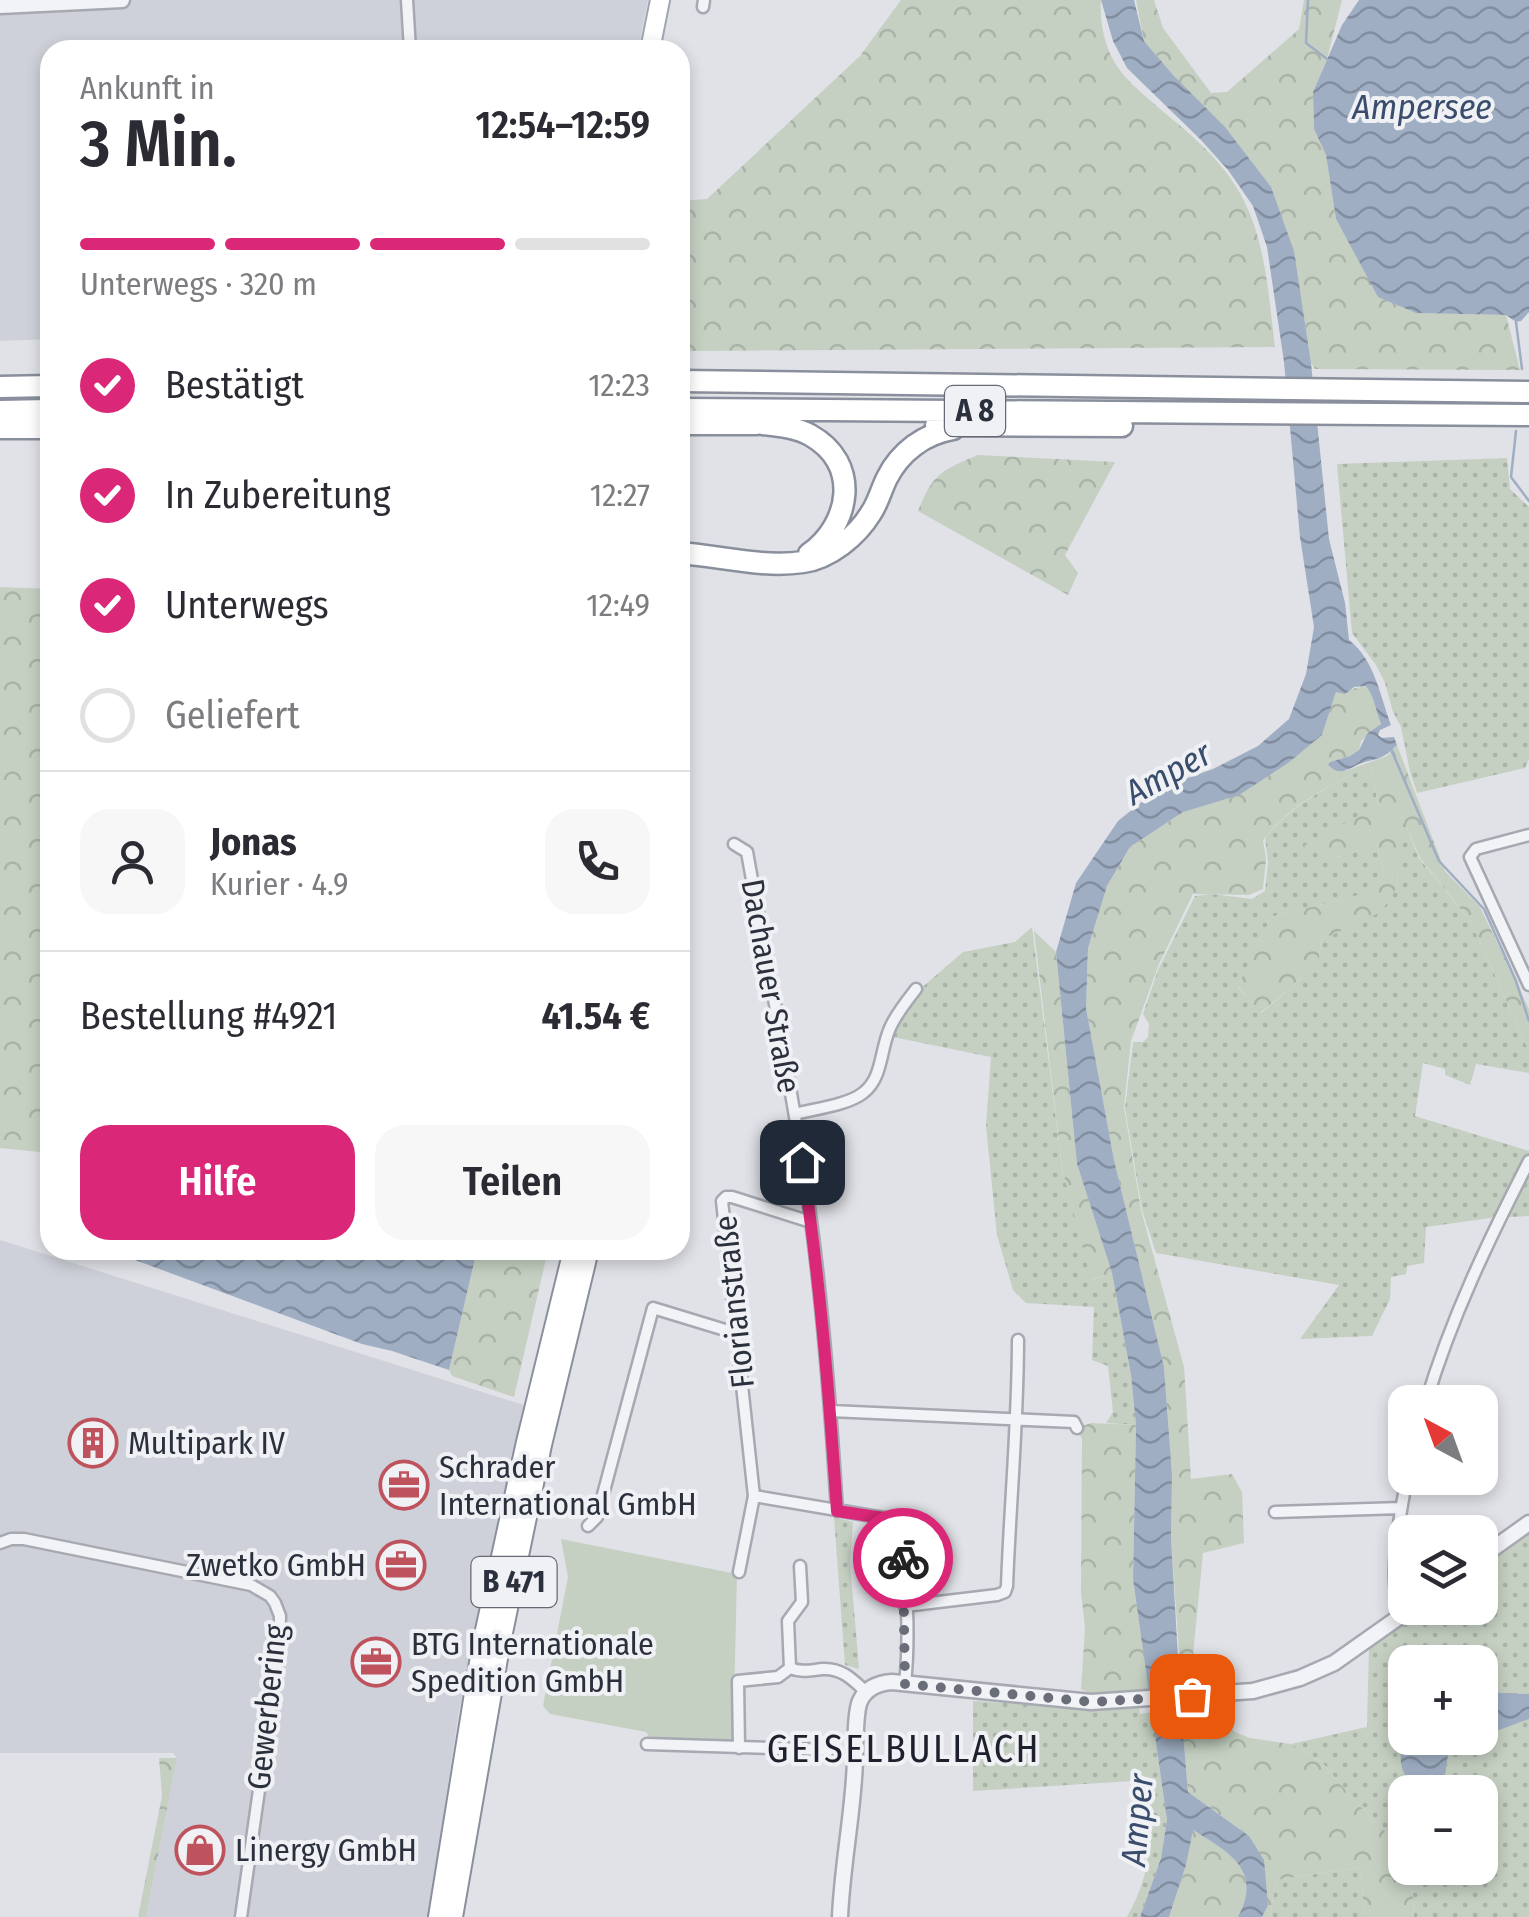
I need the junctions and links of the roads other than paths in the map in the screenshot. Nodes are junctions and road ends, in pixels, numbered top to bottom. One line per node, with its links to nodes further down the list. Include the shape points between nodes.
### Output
1 (122, 0): 4 (street)
2 (407, 0): 6 (street)
3 (660, 0): 7 (main road)
4 (26, 2): 5 (street)
5 (0, 6)
6 (409, 40)
7 (652, 40)
8 (690, 381): 11 (highway, A 8)
9 (40, 386): 10 (highway)
10 (0, 387)
11 (1529, 392)
12 (690, 409): 16 (highway, A 8)
13 (40, 410): 14 (highway)
14 (0, 411)
15 (1529, 415): 16 (highway, A 8)
16 (1271, 418): 19 (highway)
17 (690, 424): 18 (highway)
18 (763, 424): 19 (highway); 24 (highway, via 812,436 832,455 844,482 842,511 830,535)
19 (975, 426): 24 (highway, via 924,438 896,463 872,512 846,541 805,562)
20 (0, 428): 21 (highway)
21 (40, 428)
22 (690, 554): 23 (highway)
23 (711, 559): 24 (highway); 25 (highway)
24 (787, 562)
25 (690, 567)
26 (1529, 835): 28 (street, via 1476,849 1470,857)
27 (734, 844): 30 (street, Dachauer Straße, via 747,852)
28 (1529, 985)
29 (916, 989): 30 (street, via 888,1032 876,1080 851,1100)
30 (795, 1114): 32 (street, Dachauer Straße)
31 (1529, 1160): 37 (street)
32 (811, 1222): 35 (street, Florianstraße, via 732,1196 722,1201); 38 (street, Dachauer Straße)
33 (571, 1260): 62 (main road, B 471, via 482,1644)
34 (587, 1260): 63 (main road, B 471, via 504,1628)
35 (735, 1333): 42 (street, Florianstraße); 48 (street, via 653,1308 597,1516)
36 (1018, 1340): 39 (street)
37 (1431, 1385)
38 (830, 1411): 39 (street); 44 (street, Dachauer Straße)
39 (1015, 1418): 40 (street, via 1074,1422); 53 (street, via 1004,1592)
40 (1077, 1428)
41 (1404, 1495): 43 (street)
42 (754, 1496): 44 (street); 52 (street, Florianstraße)
43 (1401, 1508): 45 (street); 46 (street)
44 (837, 1511): 53 (street, via 884,1518 899,1530)
45 (1274, 1512)
46 (1400, 1515)
47 (1529, 1523): 50 (street)
48 (588, 1526)
49 (0, 1543): 61 (street, Gewerbering, via 24,1539 207,1574 260,1589 275,1603 279,1649)
50 (1498, 1545)
51 (800, 1566): 55 (street, via 802,1602 788,1621)
52 (738, 1572)
53 (906, 1606): 56 (street)
54 (1388, 1625): 56 (street, via 1334,1664 1253,1692 1092,1702)
55 (790, 1668): 57 (street, via 837,1670); 59 (street, via 778,1677 738,1681)
56 (905, 1684): 57 (street, via 881,1683)
57 (866, 1692): 64 (street, via 858,1706)
58 (647, 1744): 59 (street)
59 (739, 1748): 60 (street)
60 (830, 1750)
61 (241, 1917)
62 (438, 1917)
63 (453, 1917)
64 (840, 1917)

